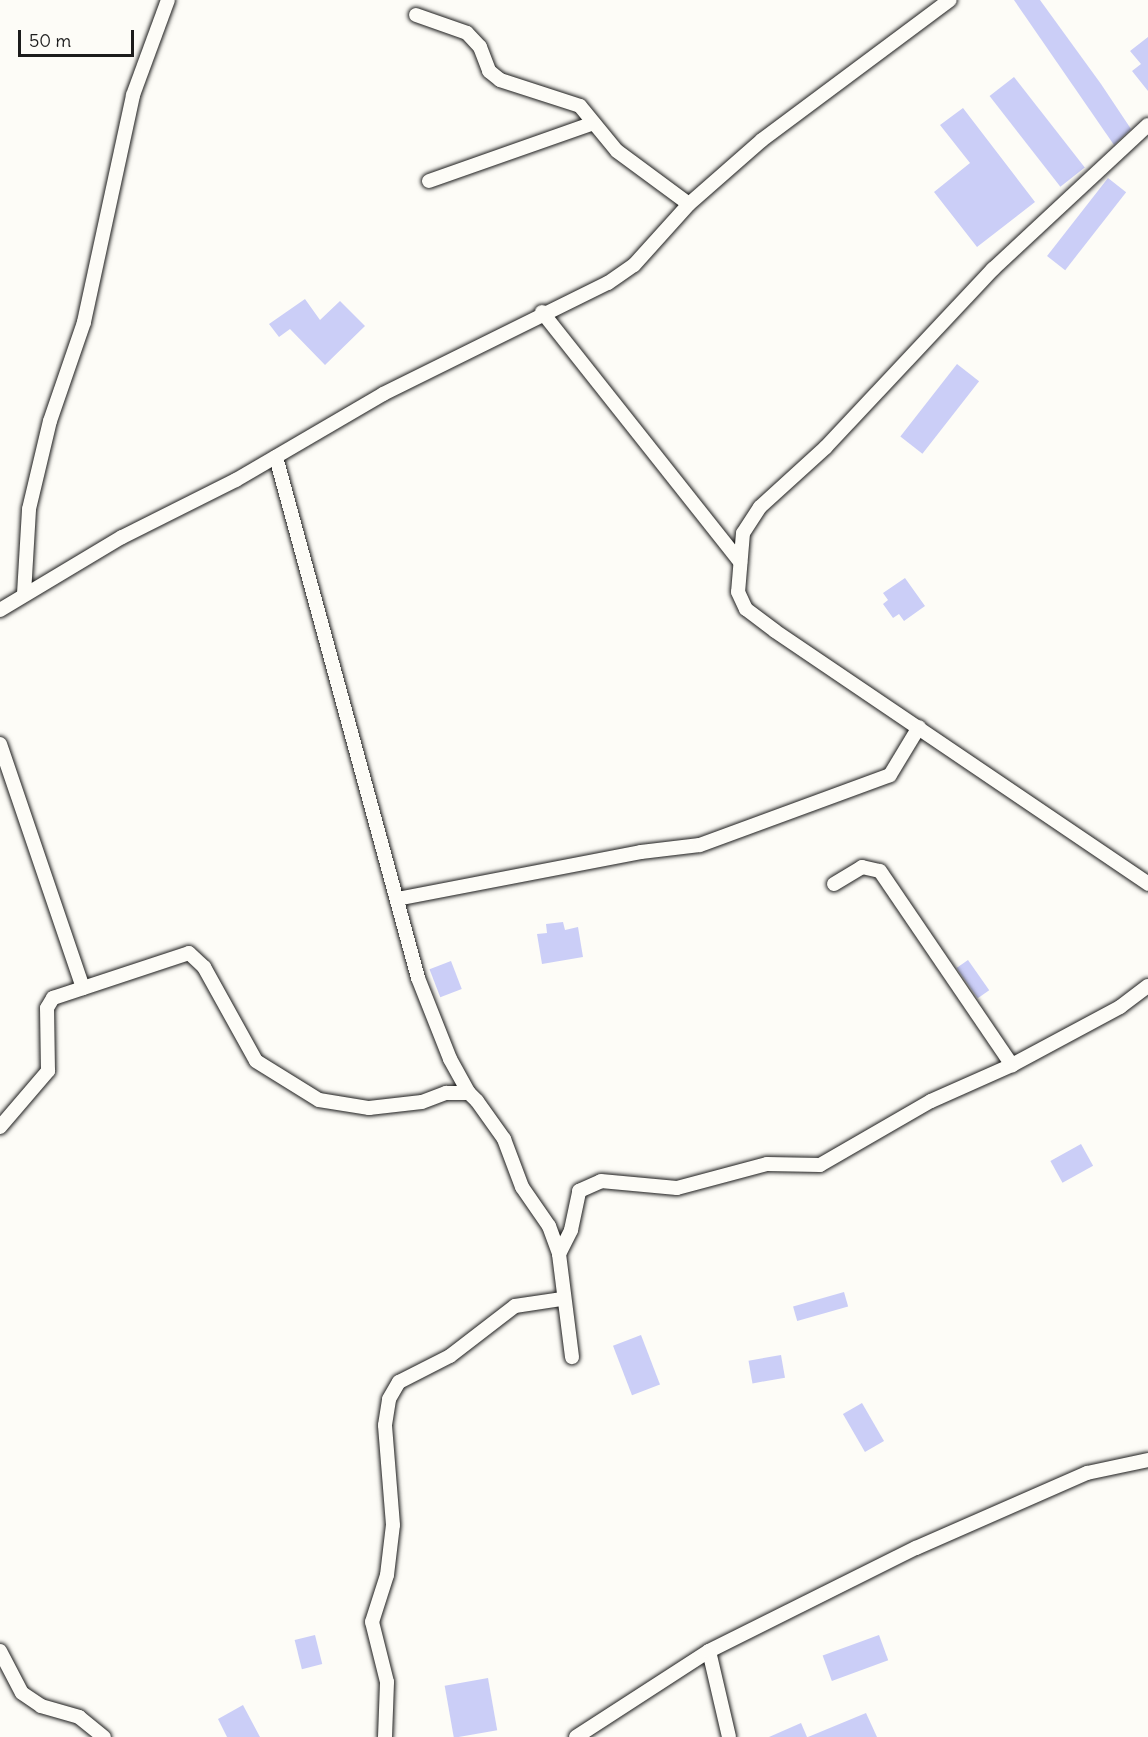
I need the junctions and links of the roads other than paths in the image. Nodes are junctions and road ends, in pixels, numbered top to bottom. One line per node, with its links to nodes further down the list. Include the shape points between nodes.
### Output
1 (168, 0): 11 (street, via 133,94 84,322 47,432 29,509)
2 (950, 0): 7 (street, via 762,140)
3 (416, 15): 4 (street, via 468,33 480,46 489,71 500,80 580,106)
4 (591, 124): 6 (street); 7 (street, via 617,152)
5 (1148, 125): 10 (street, via 993,269 826,447 760,507 743,533)
6 (429, 181)
7 (689, 204): 8 (street, via 634,265 608,283)
8 (542, 312): 9 (street, via 328,424); 10 (street)
9 (276, 457): 11 (street); 17 (street)
10 (740, 562): 13 (street, via 738,592 746,609)
11 (24, 594): 12 (street)
12 (0, 610)
13 (919, 726): 16 (street); 17 (street, via 890,775 700,845 641,852)
14 (0, 744): 19 (street)
15 (834, 884): 20 (street, via 862,867 880,871)
16 (1148, 884)
17 (397, 899): 21 (street, via 418,978 450,1059)
18 (1148, 987): 20 (street)
19 (83, 988): 21 (street, via 189,953 204,967 256,1061 319,1100 369,1108 422,1102 446,1093); 22 (street, via 53,998 47,1008 48,1071)
20 (1012, 1065): 24 (street, via 931,1101 820,1165 766,1164 677,1188 601,1181 579,1191)
21 (469, 1093): 23 (street, via 504,1139 522,1187)
22 (0, 1127)
23 (549, 1226): 24 (street); 25 (street)
24 (571, 1230): 25 (street)
25 (559, 1254): 26 (street)
26 (562, 1299): 27 (street); 32 (street, via 515,1306 450,1356 399,1382 389,1399 385,1425 393,1525 387,1575 372,1622 387,1682)
27 (572, 1357)
28 (1148, 1460): 30 (street, via 1087,1473 916,1548)
29 (0, 1651): 31 (street, via 22,1693 41,1706 79,1718)
30 (709, 1651): 33 (street); 34 (street)
31 (104, 1737)
32 (385, 1737)
33 (576, 1737)
34 (729, 1737)

